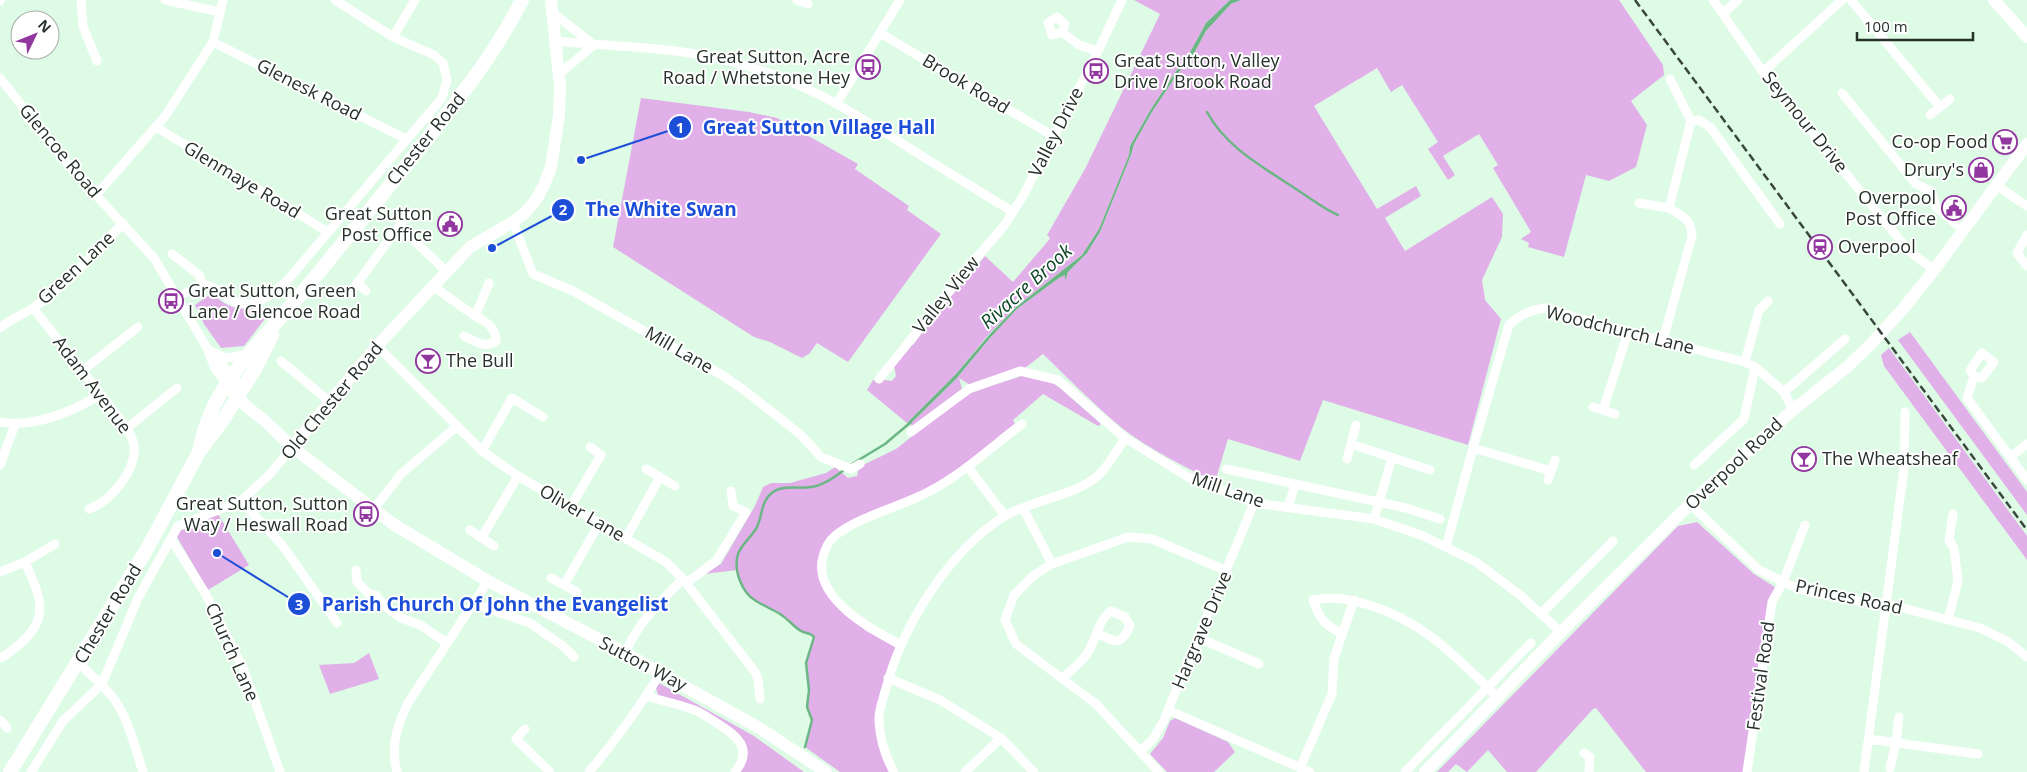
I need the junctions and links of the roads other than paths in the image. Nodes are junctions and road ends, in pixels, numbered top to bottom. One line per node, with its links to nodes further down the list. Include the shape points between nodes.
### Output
1 (81, 0): 27 (street, via 83,27)
2 (164, 0): 17 (street)
3 (223, 0): 17 (street)
4 (334, 0): 21 (street)
5 (415, 0): 21 (street)
6 (522, 0): 70 (main road, Chester Road, via 506,32 461,96)
7 (798, 0): 15 (street)
8 (900, 0): 19 (street)
9 (1122, 0): 26 (street, Valley Drive)
10 (1713, 0): 18 (street, Seymour Drive)
11 (1738, 0): 18 (street)
12 (1842, 0): 28 (street)
13 (1851, 0): 35 (street)
14 (1994, 0): 22 (main road)
15 (808, 4)
16 (552, 6): 23 (main road, Old Chester Road); 25 (street)
17 (220, 12): 24 (street)
18 (1723, 13): 28 (street, Seymour Drive)
19 (880, 32): 34 (street); 39 (street, Brook Road)
20 (1062, 32): 26 (street, via 1079,45)
21 (393, 36): 40 (street, via 434,55 443,63 447,80 442,98)
22 (2027, 36)
23 (556, 41): 25 (street); 29 (main road, Old Chester Road)
24 (213, 42): 38 (street); 40 (street, Glenesk Road)
25 (594, 45): 29 (street); 34 (street, via 672,49 729,61 782,77)
26 (1098, 51): 39 (street, Valley Drive)
27 (97, 61)
28 (1763, 72): 58 (street, Seymour Drive, via 1909,251)
29 (559, 74): 49 (main road, Old Chester Road, via 559,116 551,167 536,200)
30 (0, 78): 43 (street, Glencoe Road)
31 (1670, 79): 37 (street)
32 (1842, 93): 53 (street, via 1916,184 1931,191 1936,207)
33 (1950, 99): 35 (street)
34 (837, 103): 47 (street)
35 (1940, 107): 36 (street)
36 (1930, 115)
37 (1691, 121): 46 (street); 51 (street, via 1700,120 1710,127)
38 (156, 127): 43 (street); 54 (street, Glenmaye Road)
39 (1053, 136): 47 (street, Valley Drive)
40 (406, 139): 54 (street)
41 (2027, 144): 42 (main road, Overpool Road)
42 (1996, 186): 45 (street); 53 (main road, Overpool Road)
43 (96, 195): 50 (street, Glencoe Road)
44 (1639, 203): 46 (street)
45 (2027, 206)
46 (1669, 208): 76 (street, via 1688,219 1692,236)
47 (1012, 212): 85 (street, Valley View)
48 (405, 218): 52 (street)
49 (513, 222): 59 (main road, Old Chester Road, via 470,247); 118 (street, Mill Lane, via 532,274 573,291 722,375 801,435 821,456 851,469)
50 (123, 223): 66 (street, Green Lane, via 154,258); 68 (street, Green Lane, via 78,270)
51 (1780, 224)
52 (400, 227): 59 (street); 60 (street)
53 (1963, 230): 58 (main road, Overpool Road)
54 (328, 232): 62 (street, via 286,282 256,303 238,304 211,286)
55 (2027, 235): 57 (street, via 2017,253)
56 (172, 254): 62 (street, via 199,275)
57 (2027, 266)
58 (1934, 270): 93 (main road, Overpool Road, via 1871,343)
59 (446, 271): 63 (main road, Old Chester Road)
60 (358, 283): 64 (street); 65 (street)
61 (489, 284): 69 (street)
62 (203, 285): 66 (street)
63 (433, 286): 69 (street); 77 (main road, Old Chester Road)
64 (366, 291)
65 (350, 293)
66 (178, 296): 78 (street, Green Lane)
67 (1768, 301): 81 (street, via 1759,310)
68 (33, 308): 72 (street, Green Lane, via 10,319); 83 (street, Adam Avenue)
69 (474, 316): 74 (street, via 494,331 496,341 485,346)
70 (282, 317): 79 (main road, Chester Road); 86 (main road, Chester Road, via 256,369)
71 (138, 327): 83 (street)
72 (0, 328)
73 (1628, 332): 76 (street, Woodchurch Lane); 92 (street); 111 (street, Woodchurch Lane, via 1544,308 1516,318 1509,325)
74 (464, 336)
75 (1845, 339): 88 (street)
76 (1663, 340): 81 (street, Woodchurch Lane)
77 (377, 346): 90 (main road, Old Chester Road); 103 (street, Oliver Lane)
78 (207, 348): 79 (street, via 226,358); 86 (street, Green Lane, via 215,369)
79 (248, 354): 86 (main road, Chester Road)
80 (280, 361): 90 (street)
81 (1745, 362): 82 (street, Woodchurch Lane)
82 (1755, 368): 88 (street, Woodchurch Lane); 120 (street, via 1744,419)
83 (82, 371): 89 (street, Adam Avenue)
84 (1974, 376): 114 (street, via 1967,398)
85 (879, 379)
86 (235, 386): 97 (main road, Chester Road); 98 (main road, Sutton Way); 113 (main road, Chester Road, via 215,401 202,431)
87 (177, 388): 104 (street)
88 (1784, 392): 93 (street, Woodchurch Lane)
89 (100, 395): 101 (street, via 57,415); 104 (street, Adam Avenue)
90 (330, 402): 109 (main road, Old Chester Road)
91 (1593, 407): 92 (street)
92 (1603, 410): 95 (street)
93 (1793, 410): 134 (main road, Overpool Road)
94 (1904, 412): 167 (street, via 1904,468)
95 (1615, 414)
96 (543, 416): 112 (street, via 512,398)
97 (225, 417): 98 (main road, Sutton Way, via 245,413); 113 (main road, Chester Road)
98 (264, 420): 109 (main road, Sutton Way)
99 (0, 422): 101 (street)
100 (1022, 424): 121 (street)
101 (15, 425): 119 (street)
102 (1356, 425): 107 (street)
103 (456, 427): 112 (street, Oliver Lane); 139 (street, via 401,474)
104 (126, 428): 138 (street, Adam Avenue, via 133,438 134,456 124,478 108,498)
105 (911, 432): 106 (street, Mill Lane, via 969,389 1020,371 1058,380)
106 (1125, 438): 133 (street, Mill Lane, via 1188,477); 137 (street, via 1105,468 1089,482)
107 (1351, 444): 115 (street); 116 (street)
108 (2027, 444): 114 (street)
109 (292, 447): 131 (street, Old Chester Road, via 270,474); 139 (main road, Sutton Way)
110 (590, 447): 135 (street, via 601,455)
111 (1473, 448): 117 (street, via 1550,476); 153 (street, Woodchurch Lane)
112 (482, 451): 125 (street, Oliver Lane)
113 (199, 452): 182 (main road, Chester Road, via 147,549)
114 (2010, 457): 127 (street)
115 (1392, 458): 124 (street); 132 (street)
116 (1347, 459)
117 (1554, 460)
118 (860, 464)
119 (0, 465)
120 (1694, 465)
121 (968, 467): 141 (street); 177 (street, via 928,492 853,524 835,536 823,554 823,574 836,599 866,627)
122 (646, 469): 126 (street)
123 (1226, 470): 128 (street)
124 (1430, 470)
125 (518, 476): 135 (street, Oliver Lane); 147 (street)
126 (660, 477): 129 (street); 148 (street)
127 (2027, 480)
128 (1295, 485): 132 (street); 136 (street)
129 (675, 486)
130 (731, 491): 161 (street, via 733,506 746,512 716,561)
131 (241, 501): 149 (street, Old Chester Road, via 178,526); 170 (street, via 283,546)
132 (1379, 502): 142 (street); 143 (street)
133 (1254, 503): 136 (street, Mill Lane); 157 (street, Hargrave Drive)
134 (1690, 504): 162 (street, Princes Road, via 1759,570); 171 (main road, Overpool Road)
135 (571, 506): 144 (street, Oliver Lane)
136 (1288, 507): 142 (street, Mill Lane)
137 (1023, 508): 141 (street); 155 (street)
138 (89, 509)
139 (374, 510): 160 (main road, Sutton Way)
140 (1953, 514): 169 (street, via 1949,540 1954,548 1958,581)
141 (1005, 516): 177 (street, via 950,565 916,614)
142 (1374, 519): 153 (street, Mill Lane, via 1401,526)
143 (1440, 519)
144 (599, 524): 148 (street, Oliver Lane); 163 (street)
145 (1805, 525): 162 (street, Festival Road)
146 (470, 530): 147 (street)
147 (482, 537): 152 (street)
148 (626, 538): 161 (street, Oliver Lane, via 666,562)
149 (171, 539): 187 (street, Old Chester Road, via 138,598); 208 (street, Church Lane, via 205,593 244,670)
150 (1613, 541): 168 (street)
151 (55, 544): 154 (street)
152 (494, 546)
153 (1446, 547): 168 (street, Mill Lane, via 1476,562)
154 (25, 562): 158 (street); 181 (street, via 40,599 40,619 31,634)
155 (1052, 564): 157 (street, via 1116,540 1138,537 1152,539); 186 (street, via 1034,575 1014,595 1005,620 1016,644)
156 (356, 570): 175 (street, via 357,582 366,596 376,595 399,617 422,626)
157 (1227, 571): 174 (street, Hargrave Drive)
158 (0, 572)
159 (551, 578): 163 (street)
160 (488, 581): 166 (street); 178 (main road, Sutton Way)
161 (685, 581): 178 (street, via 647,614); 191 (street, Oliver Lane, via 755,672)
162 (1783, 582): 167 (street, Princes Road, via 1808,592); 222 (street, Festival Road, via 1772,602)
163 (564, 585): 164 (street)
164 (577, 592)
165 (1354, 600): 173 (street); 173 (street, via 1332,597 1313,600 1319,617); 188 (street, via 1394,613 1424,630)
166 (474, 604): 175 (street); 179 (street, via 530,623)
167 (1887, 604): 169 (street, Princes Road); 198 (street)
168 (1541, 614): 171 (street, Mill Lane)
169 (1948, 620): 180 (street, Princes Road, via 1995,634)
170 (337, 623)
171 (1561, 632): 190 (main road, Overpool Road)
172 (1097, 633): 186 (street, via 1088,654)
173 (1342, 634): 203 (street, via 1334,658 1332,694)
174 (1199, 638): 183 (street); 192 (street, Hargrave Drive)
175 (447, 643): 209 (street, via 399,722 393,747)
176 (1531, 643): 188 (street)
177 (900, 646): 185 (street)
178 (625, 653): 184 (main road, Sutton Way)
179 (574, 657)
180 (2027, 657)
181 (0, 658)
182 (78, 663): 187 (street); 205 (main road, Chester Road)
183 (1258, 664)
184 (661, 672): 189 (street); 213 (main road, Sutton Way, via 762,729)
185 (888, 678): 197 (street, via 940,700); 214 (street, via 879,720 884,751)
186 (1063, 678): 200 (street, via 1096,704)
187 (102, 684): 206 (street, Old Chester Road, via 63,721); 207 (street, via 126,721)
188 (1488, 688): 190 (street); 219 (street)
189 (646, 696): 211 (street); 212 (street, via 696,710 730,731 742,747 741,765)
190 (1498, 697): 220 (main road, Overpool Road)
191 (760, 699)
192 (1168, 710): 200 (street, Hargrave Drive, via 1153,739); 203 (street)
193 (1899, 716): 199 (street)
194 (0, 720): 195 (street)
195 (7, 728)
196 (525, 729): 210 (street, via 516,739)
197 (1001, 738): 215 (street); 216 (street)
198 (1869, 739): 199 (street); 223 (street)
199 (1896, 742): 202 (street); 204 (street)
200 (1141, 751): 217 (street)
201 (1590, 754): 221 (street)
202 (1978, 754)
203 (1300, 768): 218 (street)
204 (1890, 768)
205 (10, 772)
206 (31, 772)
207 (143, 772)
208 (280, 772)
209 (396, 772)
210 (550, 772)
211 (589, 772)
212 (735, 772)
213 (826, 772)
214 (894, 772)
215 (965, 772)
216 (1034, 772)
217 (1160, 772)
218 (1310, 772)
219 (1405, 772)
220 (1425, 772)
221 (1589, 772)
222 (1747, 772)
223 (1864, 772)

